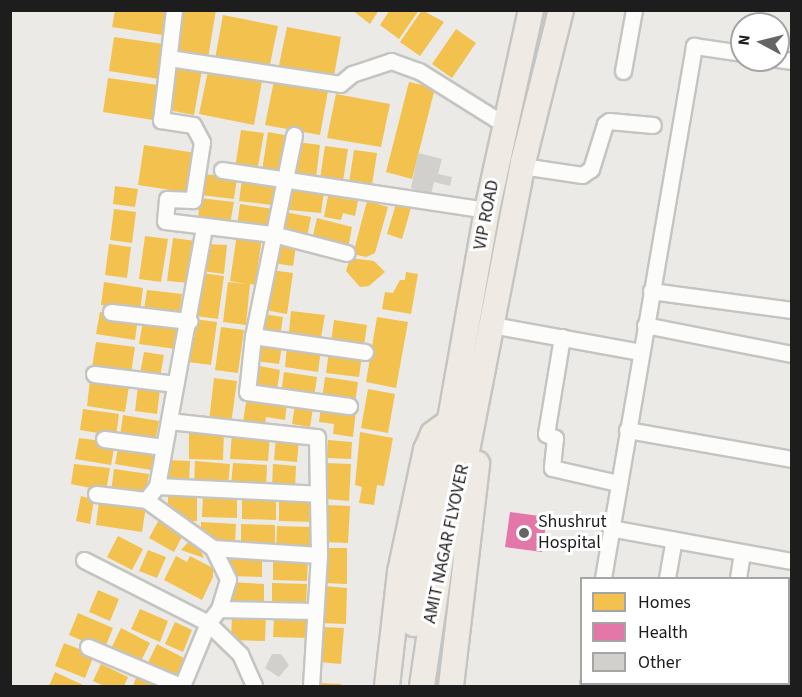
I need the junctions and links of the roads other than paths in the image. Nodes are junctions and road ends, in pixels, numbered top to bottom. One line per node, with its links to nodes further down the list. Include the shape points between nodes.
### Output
1 (174, 10): 6 (street)
2 (561, 10): 11 (main road, VIP ROAD)
3 (634, 10): 7 (street)
4 (526, 13): 8 (main road, VIP ROAD)
5 (730, 51): 18 (street, via 694,46)
6 (169, 58): 8 (street, via 340,84 352,74 391,62 419,71); 15 (street, via 160,120 193,125 202,142 193,200 167,199 165,221)
7 (623, 71)
8 (506, 125): 14 (main road, VIP ROAD)
9 (653, 125): 11 (street, via 618,121 604,124 596,159 591,170 582,175)
10 (294, 135): 13 (street)
11 (522, 166): 22 (main road, VIP ROAD)
12 (222, 170): 13 (street)
13 (286, 181): 14 (street); 16 (street)
14 (487, 210): 34 (main road, VIP ROAD)
15 (204, 227): 16 (street); 21 (street)
16 (273, 234): 17 (street); 24 (street)
17 (347, 254)
18 (651, 291): 19 (street); 23 (street)
19 (792, 310)
20 (111, 312): 21 (street)
21 (189, 321): 30 (street)
22 (492, 325): 25 (street); 31 (main road, VIP ROAD)
23 (645, 326): 27 (street); 28 (street)
24 (253, 336): 26 (street); 32 (street, via 247,392)
25 (562, 337): 27 (street); 40 (street, via 546,434 555,438 552,468)
26 (365, 352)
27 (641, 352): 35 (street)
28 (792, 354)
29 (94, 374): 30 (street)
30 (175, 384): 33 (street)
31 (476, 402): 38 (main road, AMIT NAGAR FLYOVER); 65 (main road, via 481,432)
32 (349, 406)
33 (169, 421): 37 (street); 43 (street, via 317,436)
34 (451, 421): 38 (main road, AMIT NAGAR FLYOVER); 62 (main road, via 433,435 426,450 400,572)
35 (627, 430): 39 (street); 40 (street)
36 (104, 439): 37 (street)
37 (163, 447): 41 (street)
38 (455, 457): 63 (main road, AMIT NAGAR FLYOVER, via 423,561); 64 (main road, AMIT NAGAR FLYOVER)
39 (792, 459)
40 (618, 483): 45 (street)
41 (157, 486): 43 (street); 44 (street)
42 (96, 494): 44 (street)
43 (318, 494): 49 (street)
44 (146, 500): 47 (street)
45 (610, 528): 46 (street); 52 (street)
46 (674, 540): 48 (street); 53 (street)
47 (213, 548): 49 (street); 55 (street, via 228,579)
48 (742, 552): 51 (street); 54 (street)
49 (319, 555): 56 (street)
50 (84, 560): 57 (street)
51 (792, 561)
52 (603, 577)
53 (667, 577)
54 (738, 577)
55 (219, 609): 56 (street); 57 (street)
56 (314, 611): 61 (street)
57 (208, 623): 59 (street); 60 (street, via 240,654)
58 (88, 647): 59 (street)
59 (182, 687)
60 (254, 687)
61 (311, 687)
62 (387, 687)
63 (406, 687)
64 (422, 687)
65 (451, 687)

